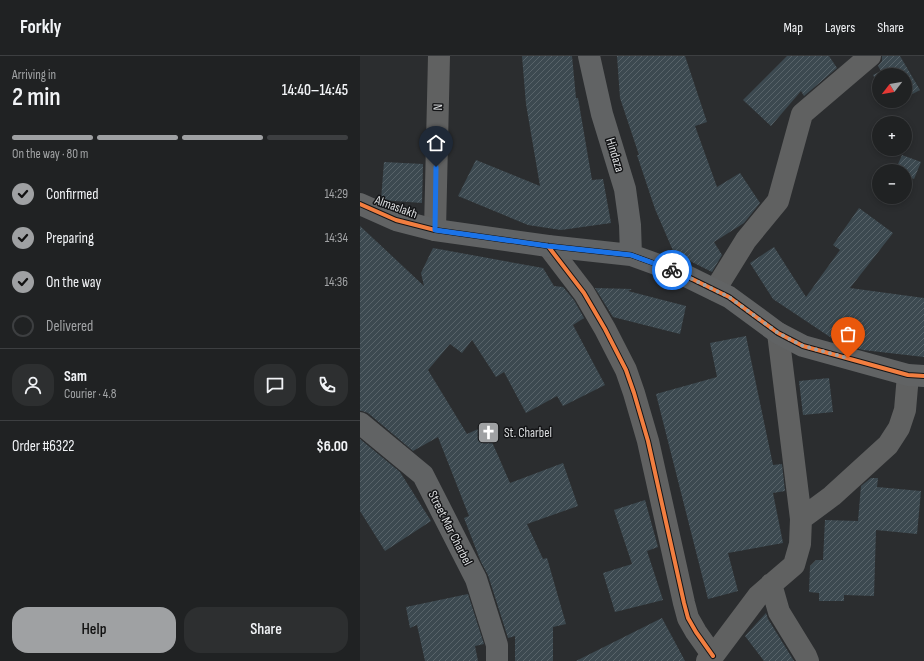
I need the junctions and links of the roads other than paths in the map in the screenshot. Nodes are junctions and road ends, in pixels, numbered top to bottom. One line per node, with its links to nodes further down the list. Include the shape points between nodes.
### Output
1 (439, 56): 5 (street, N)
2 (589, 56): 7 (street, Hindaza, via 602,114 625,189)
3 (870, 56): 8 (street, via 802,114 778,201 746,240)
4 (360, 204): 5 (street, Almaslakh, via 396,220)
5 (435, 230): 6 (street, Almaslakh)
6 (548, 246): 7 (street, Almaslakh); 14 (street, via 584,293 626,370 648,441 688,618)
7 (631, 255): 8 (street, Almaslakh, via 678,272)
8 (715, 290): 9 (street, Almaslakh, via 729,297)
9 (778, 333): 10 (street, Almaslakh, via 803,346); 12 (street)
10 (916, 376): 12 (street, via 899,428 888,445 832,496)
11 (360, 423): 15 (street, Street Mar Charbel, via 423,475 476,579 497,645)
12 (801, 519): 13 (street, via 800,544 794,565)
13 (771, 584): 14 (street, via 758,596); 16 (street, via 779,612)
14 (710, 658)
15 (498, 661)
16 (808, 661)

